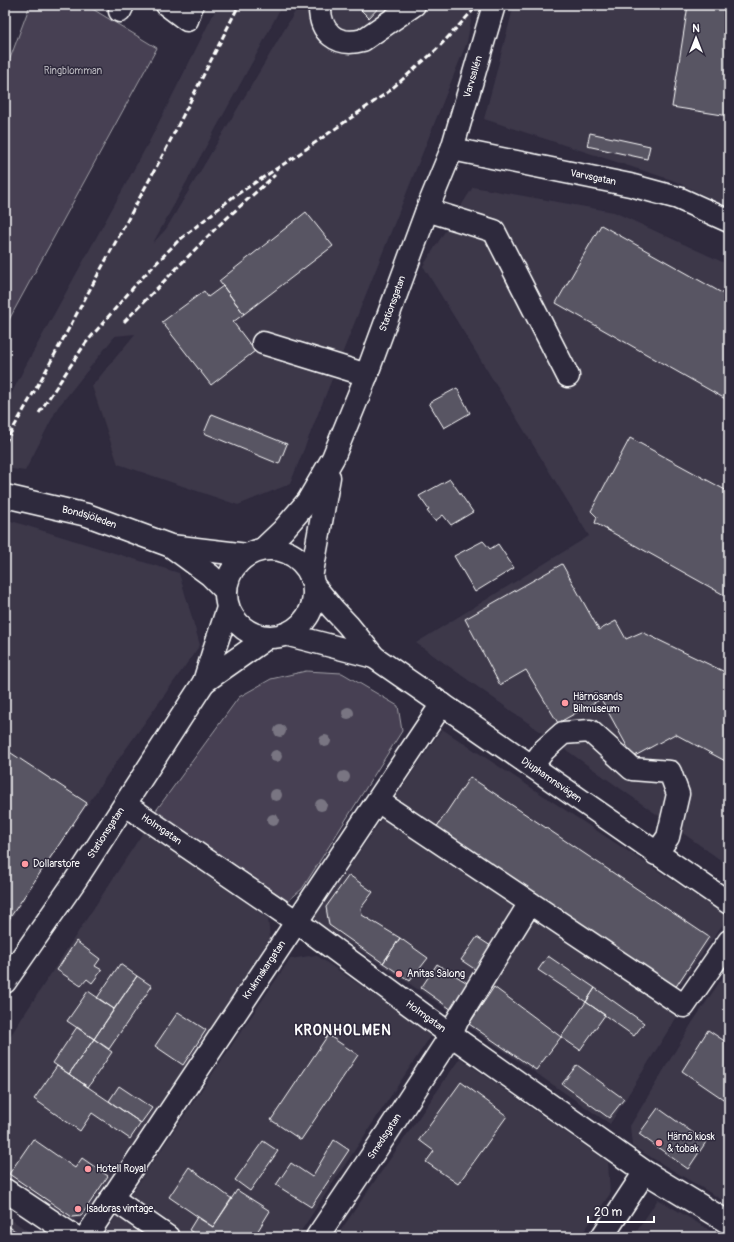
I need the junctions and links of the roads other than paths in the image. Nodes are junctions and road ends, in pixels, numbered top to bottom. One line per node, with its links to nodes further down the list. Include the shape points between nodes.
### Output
1 (167, 5): 5 (street)
2 (320, 5): 3 (street, via 322,24 327,32 339,40 354,43 364,40)
3 (414, 5)
4 (494, 5): 6 (street, Varvsallén)
5 (189, 12)
6 (452, 149): 7 (street, Stationsgatan); 8 (street, Varvsgatan, via 630,185 678,198)
7 (427, 210): 10 (street, Stationsgatan); 11 (street, via 494,231)
8 (729, 221)
9 (263, 343): 10 (street)
10 (367, 375): 12 (street, Stationsgatan)
11 (568, 376)
12 (333, 458): 15 (street, Stationsgatan, via 308,501 283,530); 16 (street, Stationsgatan)
13 (5, 496): 14 (street, Bondsjöleden, via 87,515)
14 (171, 546): 15 (street, Bondsjöleden); 17 (street, Bondsjöleden, via 210,575)
15 (255, 552): 16 (street, via 280,550 292,555 302,563); 17 (street, via 240,561 232,571 227,583)
16 (312, 582): 18 (street, via 313,603 308,616 300,625); 19 (street, Djuphamnsvägen)
17 (227, 599): 18 (street, via 232,616 242,627 251,633); 20 (street, Stationsgatan)
18 (277, 636): 19 (street, Djuphamnsvägen); 20 (street, Stationsgatan)
19 (374, 657): 21 (street, Djuphamnsvägen)
20 (204, 682): 24 (street, Stationsgatan)
21 (442, 704): 22 (street, Djuphamnsvägen); 23 (street, Krukmakargatan)
22 (532, 766): 25 (street, Djuphamnsvägen); 25 (street, via 544,750 563,733 590,731 632,769 670,772 678,794 668,837)
23 (378, 801): 26 (street); 28 (street, Krukmakargatan)
24 (126, 805): 28 (street, Holmgatan); 30 (street, Stationsgatan)
25 (656, 854): 27 (street, Djuphamnsvägen)
26 (530, 903): 29 (street, via 684,1006); 31 (street, Smedsgatan, via 457,1021)
27 (729, 903)
28 (297, 922): 31 (street, Holmgatan); 34 (street, Krukmakargatan)
29 (729, 941)
30 (5, 982)
31 (451, 1036): 32 (street, Holmgatan); 39 (street, Smedsgatan)
32 (645, 1172): 35 (street, Holmgatan); 40 (street)
33 (5, 1190): 36 (street)
34 (112, 1198): 37 (street, Krukmakargatan); 38 (street)
35 (729, 1223)
36 (75, 1237)
37 (86, 1237)
38 (168, 1237)
39 (317, 1237)
40 (602, 1237)

